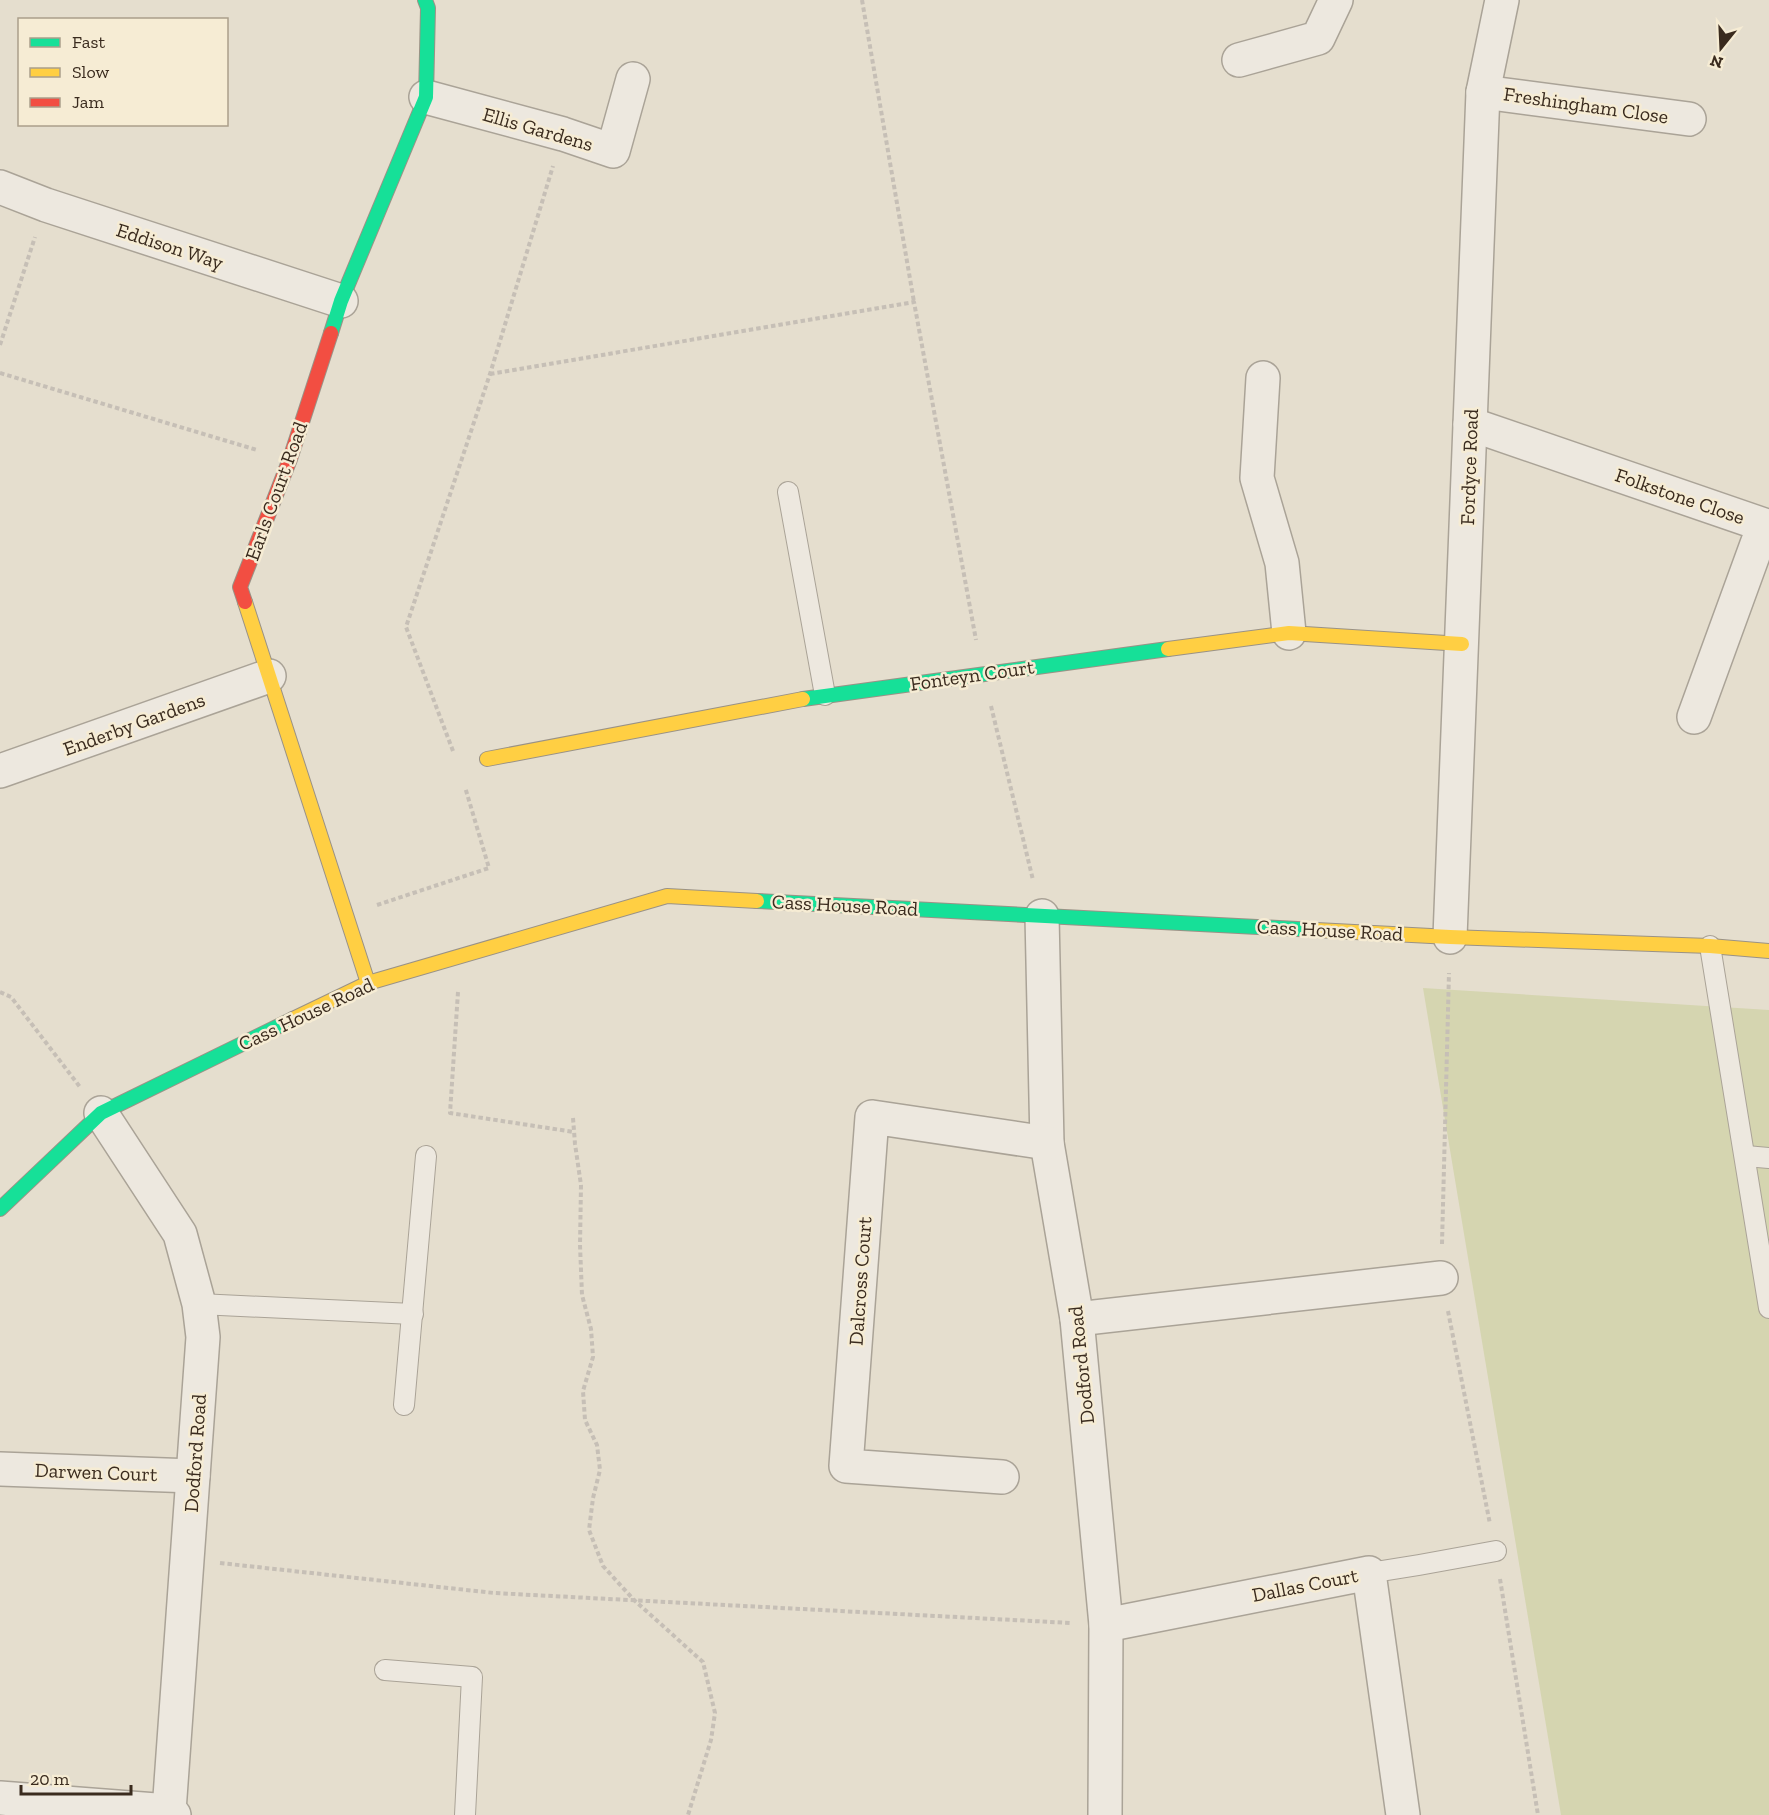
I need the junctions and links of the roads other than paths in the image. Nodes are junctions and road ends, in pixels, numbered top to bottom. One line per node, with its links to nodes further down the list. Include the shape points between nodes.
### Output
1 (426, 0): 7 (street, Earls Court Road)
2 (1336, 0): 4 (street, via 1318,38)
3 (1503, 0): 6 (street, Fordyce Road)
4 (1239, 60)
5 (633, 79): 7 (street, Ellis Gardens, via 613,151)
6 (1483, 92): 8 (street, Freshingham Close); 12 (street, Fordyce Road)
7 (426, 97): 10 (street, Earls Court Road)
8 (1689, 119)
9 (0, 187): 10 (street, Eddison Way)
10 (341, 301): 17 (street, Earls Court Road, via 290,459 240,587)
11 (1263, 378): 15 (street, via 1257,478 1282,563)
12 (1470, 424): 14 (street, Folkstone Close); 16 (street, Fordyce Road)
13 (788, 492): 18 (lane)
14 (1767, 526): 19 (street, Folkstone Close)
15 (1289, 633): 16 (street, Fonteyn Court); 18 (street, Fonteyn Court)
16 (1462, 644): 23 (street, Fordyce Road)
17 (269, 676): 21 (street, Enderby Gardens); 26 (street, Earls Court Road)
18 (825, 695): 20 (street, Fonteyn Court)
19 (1694, 717)
20 (487, 759)
21 (0, 771)
22 (1042, 915): 23 (street, Cass House Road); 26 (street, Cass House Road, via 667,896); 28 (street, Dodford Road)
23 (1450, 937): 24 (street, Cass House Road)
24 (1710, 946): 25 (street, Cass House Road); 30 (lane)
25 (1769, 951)
26 (368, 982): 27 (street, Cass House Road)
27 (101, 1113): 32 (street, Cass House Road); 34 (street, Dodford Road, via 180,1234)
28 (1047, 1143): 37 (street, Dodford Road); 41 (street, Dalcross Court, via 872,1117 846,1466)
29 (426, 1156): 36 (lane)
30 (1746, 1156): 31 (lane); 35 (lane)
31 (1769, 1158)
32 (0, 1209)
33 (1441, 1278): 37 (street)
34 (199, 1304): 36 (lane); 40 (street, Dodford Road, via 203,1337)
35 (1769, 1308)
36 (413, 1314): 38 (lane)
37 (1077, 1319): 44 (street, Dodford Road)
38 (404, 1405)
39 (0, 1469): 40 (street, Darwen Court)
40 (193, 1476): 47 (street, Dodford Road)
41 (1002, 1478)
42 (1496, 1551): 43 (lane)
43 (1369, 1573): 44 (street, Dallas Court); 50 (street, Dallas Court)
44 (1106, 1625): 49 (street, Dodford Road)
45 (385, 1670): 48 (lane, via 472,1677)
46 (0, 1798): 47 (street)
47 (172, 1813)
48 (465, 1815)
49 (1105, 1815)
50 (1403, 1815)

